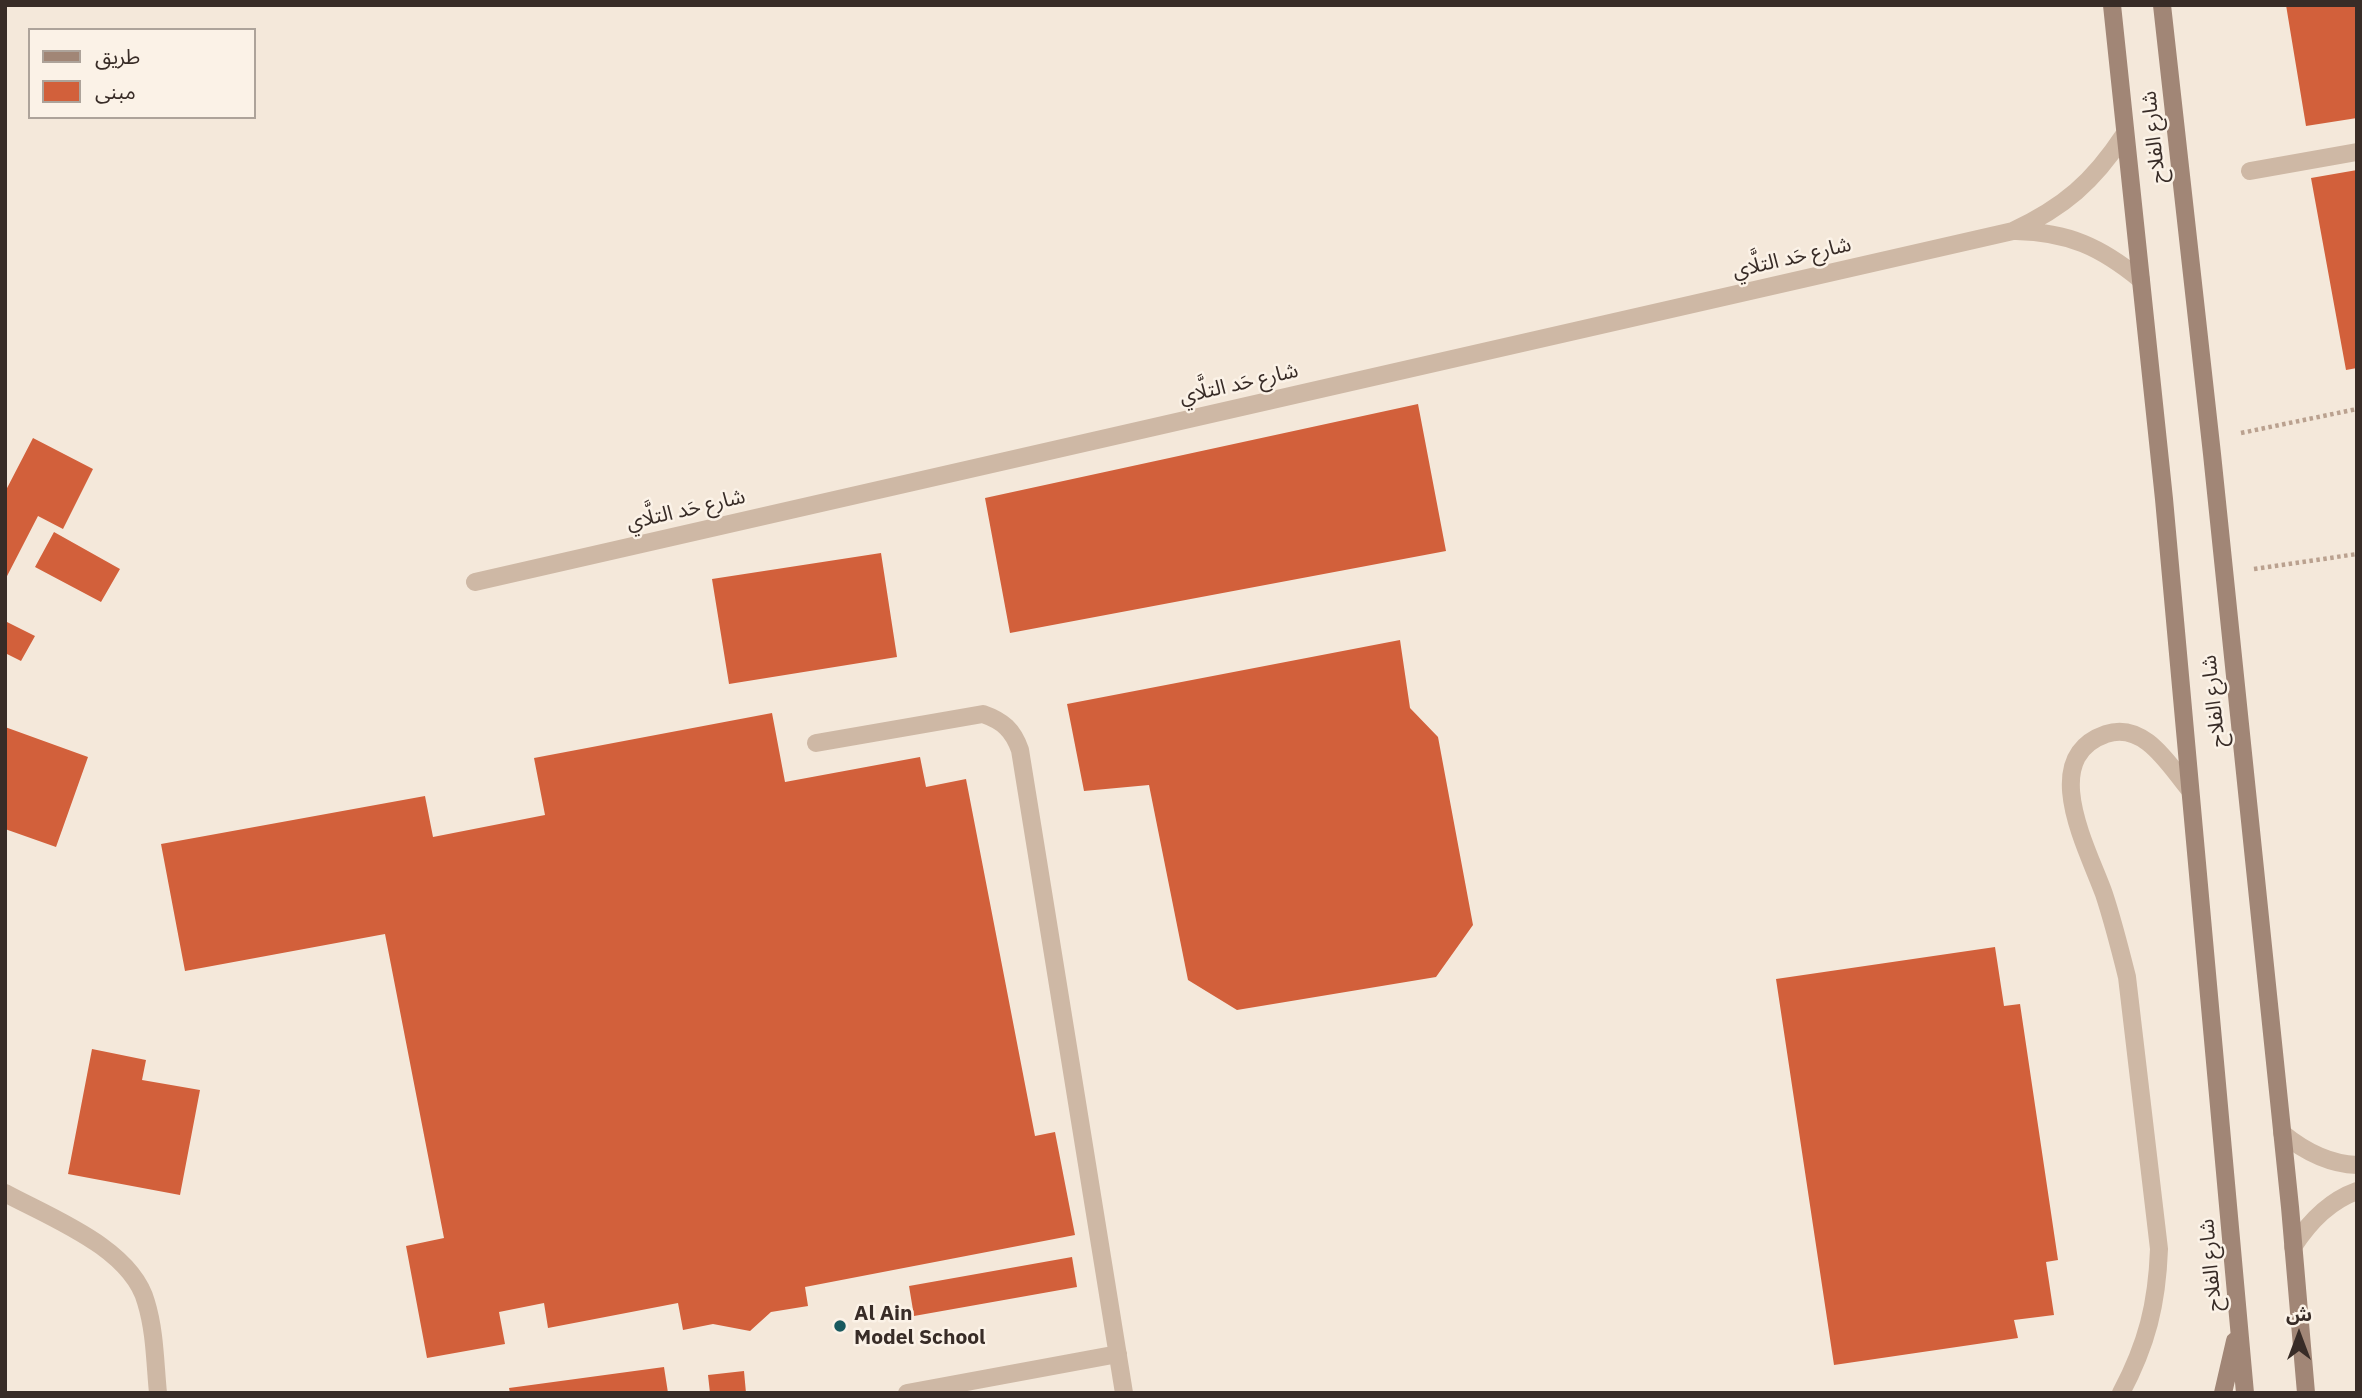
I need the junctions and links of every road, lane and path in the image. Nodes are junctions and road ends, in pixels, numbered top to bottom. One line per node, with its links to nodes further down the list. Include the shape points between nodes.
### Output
1 (2112, 5): 3 (street, شارع الفلاح)
2 (2162, 5): 15 (street, شارع الفلاح)
3 (2124, 135): 6 (street, شارع حَد التلَّاي, via 2108,160 2066,202); 7 (street, شارع الفلاح)
4 (2357, 152): 5 (street)
5 (2250, 171)
6 (2012, 231): 7 (street, شارع حَد التلَّاي, via 2068,237 2095,247); 12 (street, شارع حَد التلَّاي)
7 (2141, 280): 14 (street, شارع الفلاح)
8 (2357, 409): 9 (path)
9 (2233, 435)
10 (2357, 554): 11 (path, via 2253,569)
11 (2251, 556)
12 (475, 582)
13 (816, 743): 21 (street, via 983,714 1008,726 1016,737)
14 (2189, 789): 20 (street, شارع الفلاح); 26 (street, via 2153,746 2127,732 2097,737 2076,757 2071,772 2083,842 2117,933 2127,977 2159,1249 2150,1324)
15 (2282, 1133): 16 (street, via 2313,1154); 19 (street, شارع الفلاح)
16 (2357, 1165)
17 (2357, 1191): 19 (street, via 2316,1216)
18 (5, 1193): 23 (street, via 103,1246 136,1279 151,1321)
19 (2293, 1247): 22 (street, شارع الفلاح)
20 (2239, 1313): 27 (street); 28 (street, شارع الفلاح)
21 (1118, 1354): 24 (street); 25 (street)
22 (2308, 1388)
23 (158, 1393)
24 (907, 1393)
25 (1124, 1393)
26 (2121, 1393)
27 (2223, 1393)
28 (2245, 1393)

